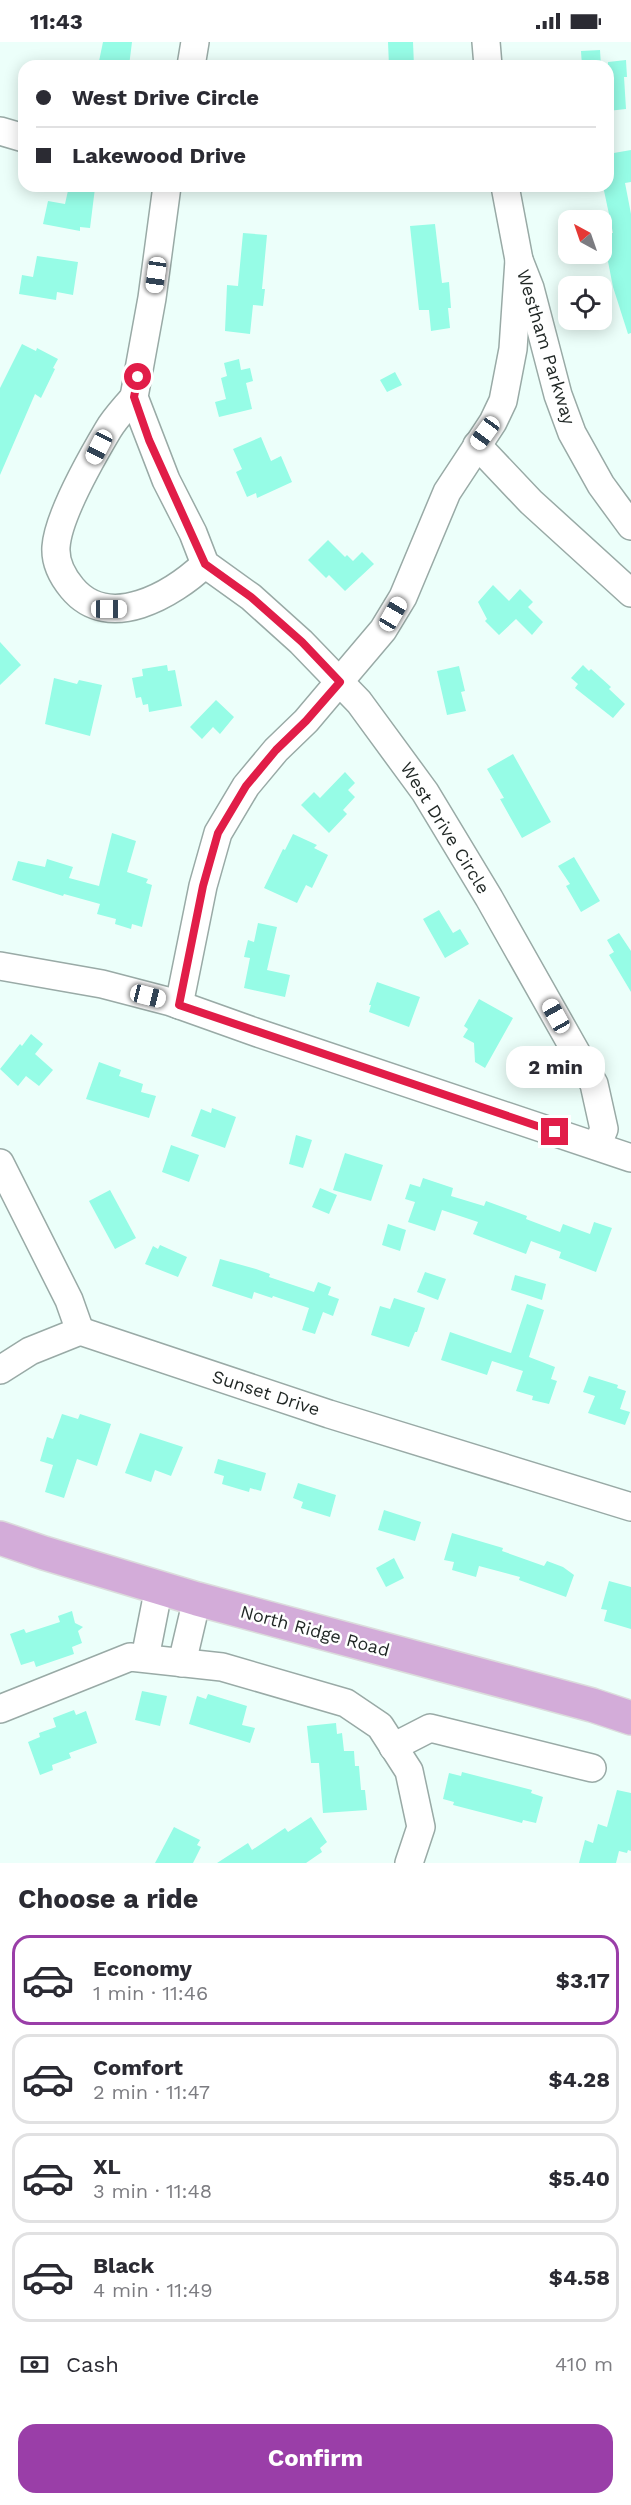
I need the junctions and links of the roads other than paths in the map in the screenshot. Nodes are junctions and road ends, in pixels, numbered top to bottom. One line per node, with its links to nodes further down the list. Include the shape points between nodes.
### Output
1 (195, 42): 3 (street)
2 (486, 42): 4 (street)
3 (192, 60)
4 (488, 60)
5 (0, 131): 6 (street)
6 (18, 136)
7 (166, 192): 10 (street)
8 (506, 192): 9 (street, Westham Parkway)
9 (519, 260): 11 (street, Westham Parkway, via 513,349 503,401); 12 (street, Westham Parkway, via 573,433 601,485)
10 (134, 397): 13 (street, via 153,450); 13 (street, via 109,428 69,506 57,537 57,565 76,593 90,604 122,609 168,592)
11 (477, 445): 14 (street, via 531,502); 15 (street, Westham Parkway, via 447,492 398,605 383,630)
12 (631, 526)
13 (205, 564): 15 (street, West Drive Circle, via 251,597)
14 (631, 592)
15 (340, 682): 17 (street, Westham Parkway, via 246,786 218,833); 18 (street, West Drive Circle, via 425,792 594,1084 604,1130)
16 (0, 966): 17 (street, via 102,984)
17 (179, 1005): 18 (street)
18 (597, 1146): 19 (street)
19 (631, 1158)
20 (0, 1163): 21 (street, via 69,1300)
21 (80, 1331): 22 (street, via 30,1352); 23 (street, Sunset Drive)
22 (0, 1370)
23 (631, 1508)
24 (1, 1539): 25 (main road, North Ridge Road)
25 (159, 1587): 26 (main road, North Ridge Road); 27 (street)
26 (197, 1599): 28 (street); 30 (main road, North Ridge Road)
27 (145, 1658): 28 (street); 29 (street, via 130,1657)
28 (182, 1663): 31 (street, via 222,1667 346,1704 380,1726)
29 (0, 1709)
30 (631, 1718)
31 (393, 1747): 32 (street, via 430,1728); 33 (street, via 409,1771 421,1827)
32 (592, 1768)
33 (409, 1863)

